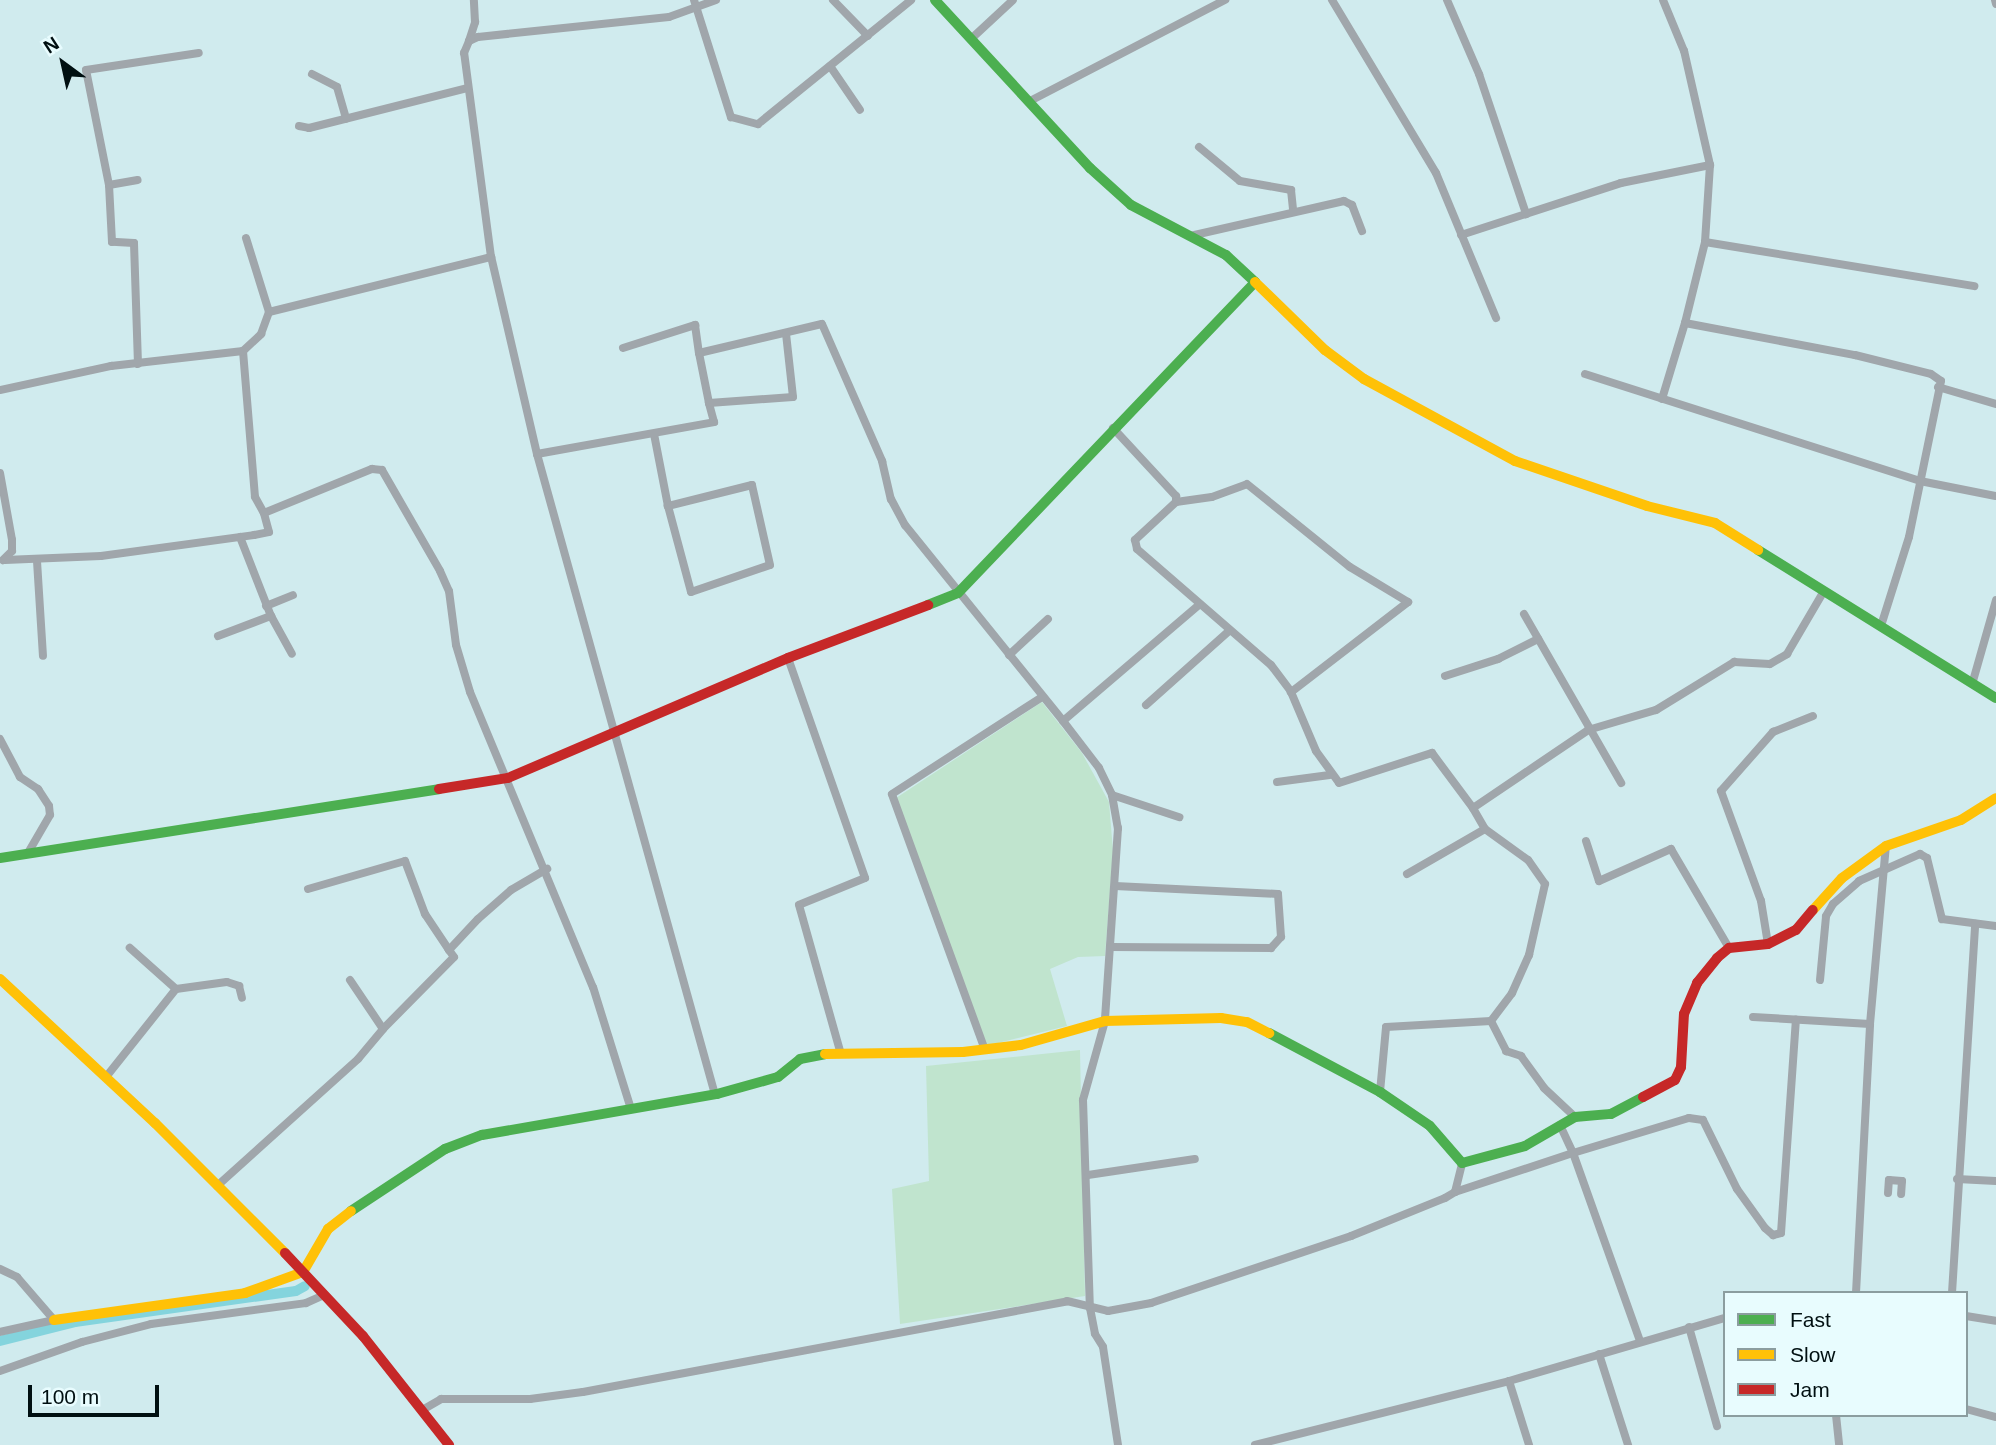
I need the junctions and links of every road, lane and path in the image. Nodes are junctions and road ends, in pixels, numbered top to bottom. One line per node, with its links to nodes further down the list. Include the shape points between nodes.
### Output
1 (474, 0): 15 (street, via 475,22)
2 (694, 0): 12 (street)
3 (716, 0): 12 (street)
4 (833, 0): 13 (street)
5 (911, 0): 13 (street)
6 (935, 0): 14 (street)
7 (1013, 0): 14 (street)
8 (1226, 0): 20 (street)
9 (1332, 0): 31 (street, via 1436,173)
10 (1447, 0): 29 (street, via 1479,74)
11 (1663, 0): 25 (street, via 1684,51)
12 (700, 9): 15 (street); 17 (street, via 731,117 744,124 758,124)
13 (868, 36): 17 (street)
14 (971, 39): 20 (street)
15 (469, 41): 19 (street, via 464,53)
16 (199, 53): 27 (street, via 86,70)
17 (830, 66): 21 (street)
18 (312, 74): 22 (street, via 337,87)
19 (467, 88): 22 (street); 35 (street)
20 (1030, 101): 32 (street, via 1090,168 1131,205)
21 (860, 110)
22 (346, 119): 23 (street)
23 (299, 126)
24 (1199, 147): 28 (street, via 1240,181 1291,190)
25 (1710, 166): 29 (street, via 1653,174); 34 (street)
26 (138, 180): 27 (street)
27 (108, 185): 45 (street, via 112,243 134,243)
28 (1293, 210): 30 (street, via 1347,201); 32 (street)
29 (1526, 214): 31 (street)
30 (1362, 231)
31 (1461, 235): 39 (street)
32 (1190, 236): 36 (street, via 1226,255)
33 (246, 238): 38 (street)
34 (1705, 242): 37 (street); 40 (street)
35 (491, 257): 38 (street); 54 (street)
36 (1255, 282): 52 (street); 64 (street, via 1325,350 1364,379 1515,461 1647,506 1715,523)
37 (1974, 286)
38 (269, 312): 43 (street, via 261,334)
39 (1496, 318)
40 (1685, 323): 47 (street, via 1931,374 1941,381); 49 (street)
41 (786, 334): 44 (street); 50 (street, via 793,397); 65 (street, via 822,324 882,461 891,499)
42 (622, 348): 44 (street, via 695,326)
43 (243, 351): 45 (street); 60 (street, via 255,497)
44 (699, 354): 50 (street)
45 (138, 364): 48 (street)
46 (1585, 374): 49 (street)
47 (1938, 387): 51 (street); 56 (street)
48 (0, 390)
49 (1662, 399): 56 (street)
50 (709, 403): 53 (street, via 713,422)
51 (1996, 404)
52 (1113, 428): 58 (street, via 1173,491); 65 (street, via 1039,513)
53 (653, 434): 54 (street); 59 (street)
54 (537, 454): 89 (street)
55 (0, 473): 62 (street, via 12,540)
56 (1920, 481): 57 (street); 73 (street, via 1909,537)
57 (1996, 496)
58 (1176, 502): 68 (street, via 1135,544); 83 (street, via 1212,497 1247,484 1350,567 1408,602)
59 (668, 506): 59 (street, via 691,592 770,565 752,485)
60 (264, 513): 61 (street, via 269,532); 93 (street, via 372,469 382,470 449,591 462,670)
61 (240, 537): 63 (street); 69 (street)
62 (3, 560): 63 (street)
63 (37, 561): 79 (street)
64 (1825, 591): 73 (street); 90 (street, via 1787,654 1770,664 1734,662 1656,710)
65 (958, 593): 78 (street); 80 (street)
66 (293, 595): 69 (street)
67 (1996, 600): 82 (street)
68 (1199, 604): 74 (street); 88 (street)
69 (266, 606): 71 (street)
70 (1524, 614): 76 (street)
71 (271, 616): 75 (street); 77 (street)
72 (1048, 619): 78 (street)
73 (1881, 626): 82 (street)
74 (1228, 632): 83 (street, via 1259,653); 86 (street)
75 (218, 636)
76 (1538, 639): 81 (street, via 1498,659); 90 (street)
77 (292, 654)
78 (1009, 655): 84 (street)
79 (43, 656)
80 (788, 658): 89 (street); 129 (street, via 865,878 799,905)
81 (1445, 676)
82 (1973, 681): 85 (street)
83 (1291, 692): 92 (street)
84 (1042, 697): 88 (street); 128 (street, via 892,794)
85 (1996, 698)
86 (1146, 705)
87 (1813, 716): 112 (street, via 1773,732 1721,791 1761,901)
88 (1063, 721): 96 (street, via 1099,768)
89 (617, 730): 93 (street); 131 (street)
90 (1588, 730): 95 (street); 98 (street)
91 (0, 739): 103 (street, via 20,777 38,789 49,806 50,815)
92 (1331, 775): 94 (street); 98 (street, via 1344,784 1432,753)
93 (508, 778): 103 (street); 105 (street)
94 (1277, 782)
95 (1620, 783)
96 (1112, 795): 99 (street); 108 (street, via 1118,828)
97 (1996, 798): 102 (street, via 1961,820)
98 (1473, 808): 100 (street)
99 (1179, 817)
100 (1485, 828): 107 (street); 125 (street, via 1528,860 1545,884 1529,955 1512,993)
101 (1586, 841): 115 (street, via 1599,881 1671,849)
102 (1886, 846): 106 (street); 112 (street, via 1842,877 1796,930)
103 (28, 853): 104 (street)
104 (0, 858)
105 (547, 869): 116 (street, via 512,890); 133 (street, via 593,987)
106 (1882, 871): 110 (street, via 1924,854 1942,919); 119 (street, via 1859,881 1826,916); 126 (street)
107 (1407, 874)
108 (1115, 886): 113 (street); 113 (street, via 1278,894 1280,937 1271,948)
109 (308, 889): 116 (street, via 405,861 425,914)
110 (1975, 924): 111 (street); 140 (street)
111 (1996, 926)
112 (1768, 944): 115 (street)
113 (1111, 947): 124 (street)
114 (130, 948): 120 (street)
115 (1729, 948): 134 (street, via 1697,983 1679,1045 1681,1068 1675,1080 1611,1114)
116 (449, 950): 127 (street, via 454,957)
117 (0, 979): 130 (street)
118 (350, 980): 127 (street)
119 (1820, 980)
120 (176, 989): 121 (street, via 227,982 239,986); 130 (street)
121 (243, 998)
122 (1753, 1017): 123 (street)
123 (1796, 1020): 126 (street); 136 (street, via 1782,1233 1773,1236 1765,1228 1738,1189 1703,1120 1689,1118)
124 (1105, 1021): 128 (street, via 1021,1045); 132 (street, via 1221,1018 1247,1022); 139 (street, via 1083,1100)
125 (1491, 1021): 132 (street, via 1386,1027); 134 (street, via 1506,1051 1521,1056 1544,1088)
126 (1870, 1024): 148 (street)
127 (383, 1029): 142 (street, via 358,1059)
128 (985, 1050): 129 (street)
129 (840, 1051): 131 (street, via 800,1059 778,1077)
130 (106, 1077): 142 (street)
131 (714, 1091): 133 (street)
132 (1380, 1092): 138 (street, via 1430,1126)
133 (631, 1109): 147 (street, via 482,1135 444,1149 328,1229)
134 (1574, 1116): 135 (street)
135 (1560, 1125): 136 (street); 138 (street, via 1525,1146)
136 (1573, 1153): 143 (street); 158 (street)
137 (1195, 1158): 139 (street)
138 (1462, 1163): 143 (street)
139 (1088, 1175): 151 (street)
140 (1957, 1179): 141 (street); 149 (street)
141 (1996, 1181)
142 (217, 1186): 147 (street)
143 (1455, 1192): 151 (street, via 1351,1236 1198,1289 1108,1311)
144 (1888, 1193): 145 (street, via 1889,1180 1902,1181)
145 (1901, 1194)
146 (0, 1269): 154 (street, via 17,1277)
147 (303, 1272): 150 (street); 154 (street, via 246,1293)
148 (1856, 1291)
149 (1952, 1291)
150 (324, 1295): 160 (street, via 306,1303 150,1324); 162 (street)
151 (1090, 1308): 162 (street, via 1067,1301 583,1392 530,1399 441,1399); 168 (street, via 1103,1347)
152 (1968, 1315): 155 (street)
153 (1723, 1318): 156 (street)
154 (54, 1320): 157 (street)
155 (1996, 1321)
156 (1689, 1327): 158 (street); 166 (street)
157 (0, 1332)
158 (1640, 1341): 159 (street)
159 (1599, 1354): 161 (street); 171 (street)
160 (0, 1371)
161 (1508, 1381): 169 (street); 170 (street)
162 (424, 1409): 167 (street)
163 (1968, 1410): 165 (street)
164 (1836, 1417): 172 (street)
165 (1996, 1417)
166 (1717, 1426)
167 (449, 1445)
168 (1118, 1445)
169 (1255, 1445)
170 (1529, 1445)
171 (1628, 1445)
172 (1839, 1445)

